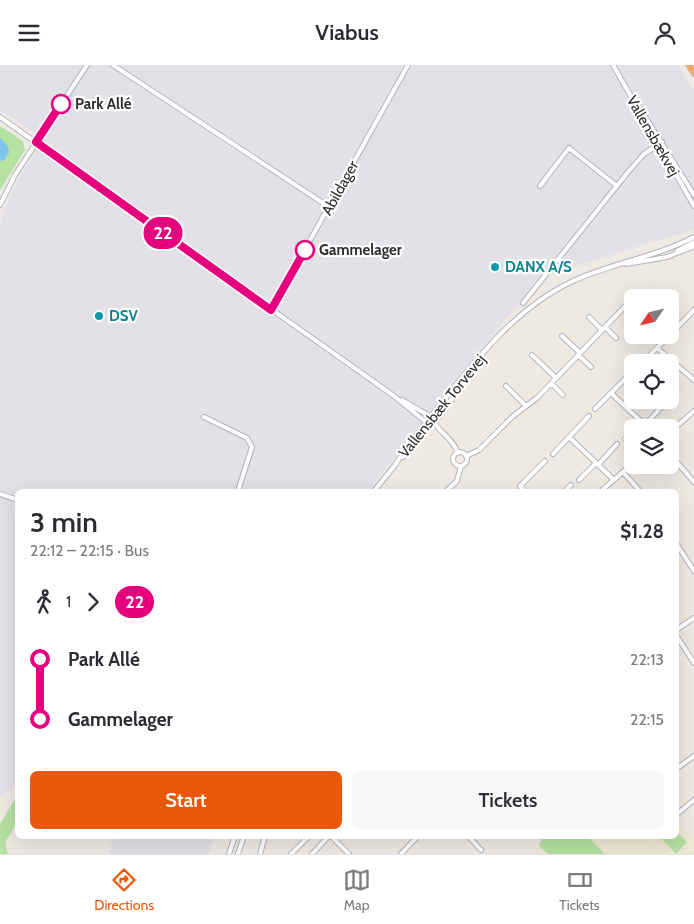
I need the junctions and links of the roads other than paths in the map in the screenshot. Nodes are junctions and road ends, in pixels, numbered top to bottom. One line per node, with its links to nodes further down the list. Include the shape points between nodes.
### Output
1 (87, 65): 8 (street)
2 (113, 65): 15 (street)
3 (408, 65): 15 (street, Abildager)
4 (613, 65): 9 (street, Vallensbækvej)
5 (689, 65): 6 (highway)
6 (694, 73)
7 (0, 117): 8 (street)
8 (36, 142): 13 (street); 23 (street)
9 (660, 143): 11 (street, via 644,154); 12 (street, Vallensbækvej); 14 (street, Vallensbækvej)
10 (540, 186): 11 (street, via 569,148)
11 (617, 186): 21 (street)
12 (694, 195)
13 (0, 205)
14 (694, 206)
15 (329, 207): 23 (street, Abildager)
16 (694, 237): 20 (street, Vallensbæk Torvevej)
17 (694, 242): 19 (street)
18 (694, 246): 19 (street, Vallensbæk Torvevej)
19 (667, 257): 20 (street, Vallensbæk Torvevej)
20 (612, 266): 31 (street, Vallensbæk Torvevej, via 584,276 545,297 521,315)
21 (523, 303)
22 (624, 307): 27 (street)
23 (271, 310): 44 (street)
24 (694, 310): 26 (street)
25 (589, 317): 27 (street)
26 (679, 326)
27 (604, 328): 29 (street); 33 (street)
28 (562, 336): 33 (street)
29 (616, 338)
30 (661, 344): 32 (street)
31 (489, 347): 51 (street, Vallensbæk Torvevej); 55 (street, Vallensbæk Torvevej)
32 (657, 348): 34 (street); 39 (street)
33 (579, 354): 36 (street); 37 (street)
34 (651, 354)
35 (532, 355): 37 (street)
36 (591, 367)
37 (556, 378): 40 (street)
38 (624, 379): 42 (street)
39 (694, 381)
40 (551, 383): 43 (street); 45 (street)
41 (506, 386): 45 (street)
42 (611, 393): 46 (street); 52 (street)
43 (563, 395)
44 (394, 396): 51 (street); 54 (street)
45 (526, 405): 61 (street, via 479,450)
46 (596, 409)
47 (659, 409): 53 (street)
48 (694, 411): 56 (street)
49 (589, 416): 57 (street)
50 (204, 417): 72 (street, via 251,443)
51 (431, 417): 54 (street, Vallensbæk Torvevej); 55 (street)
52 (639, 419)
53 (650, 419)
54 (426, 422): 55 (street); 65 (street, Vallensbæk Torvevej)
55 (433, 423): 59 (street, via 451,438); 65 (street, Vallensbæk Torvevej)
56 (679, 424)
57 (569, 437): 60 (street); 63 (street)
58 (618, 444): 63 (street)
59 (458, 453): 61 (street); 66 (street, via 454,461)
60 (552, 454)
61 (466, 456): 66 (street, via 467,462)
62 (545, 461): 75 (street, via 520,486)
63 (597, 464): 68 (street); 69 (street)
64 (679, 464): 70 (street)
65 (395, 465): 73 (street, Vallensbæk Torvevej)
66 (461, 466): 74 (street, via 457,481)
67 (623, 472): 69 (street); 78 (street)
68 (579, 479)
69 (614, 480): 77 (street)
70 (694, 482)
71 (571, 485): 76 (street)
72 (239, 489)
73 (376, 489)
74 (448, 489)
75 (523, 489)
76 (567, 489)
77 (603, 489)
78 (638, 489)
79 (0, 494): 80 (street)
80 (15, 499)
81 (679, 548): 82 (street)
82 (694, 571)
83 (694, 618): 84 (street)
84 (679, 628)
85 (679, 640): 86 (street)
86 (694, 663)
87 (694, 756): 88 (street)
88 (679, 767)
89 (694, 800): 90 (street)
90 (679, 813)
91 (234, 839): 101 (street)
92 (243, 839): 102 (street)
93 (264, 839): 103 (street)
94 (306, 839): 104 (street)
95 (327, 839): 105 (street)
96 (333, 839): 99 (street)
97 (471, 839): 100 (street)
98 (415, 840): 108 (street)
99 (345, 849): 106 (street); 107 (street)
100 (481, 850)
101 (229, 854)
102 (238, 854)
103 (260, 854)
104 (291, 854)
105 (312, 854)
106 (340, 854)
107 (349, 854)
108 (401, 854)

